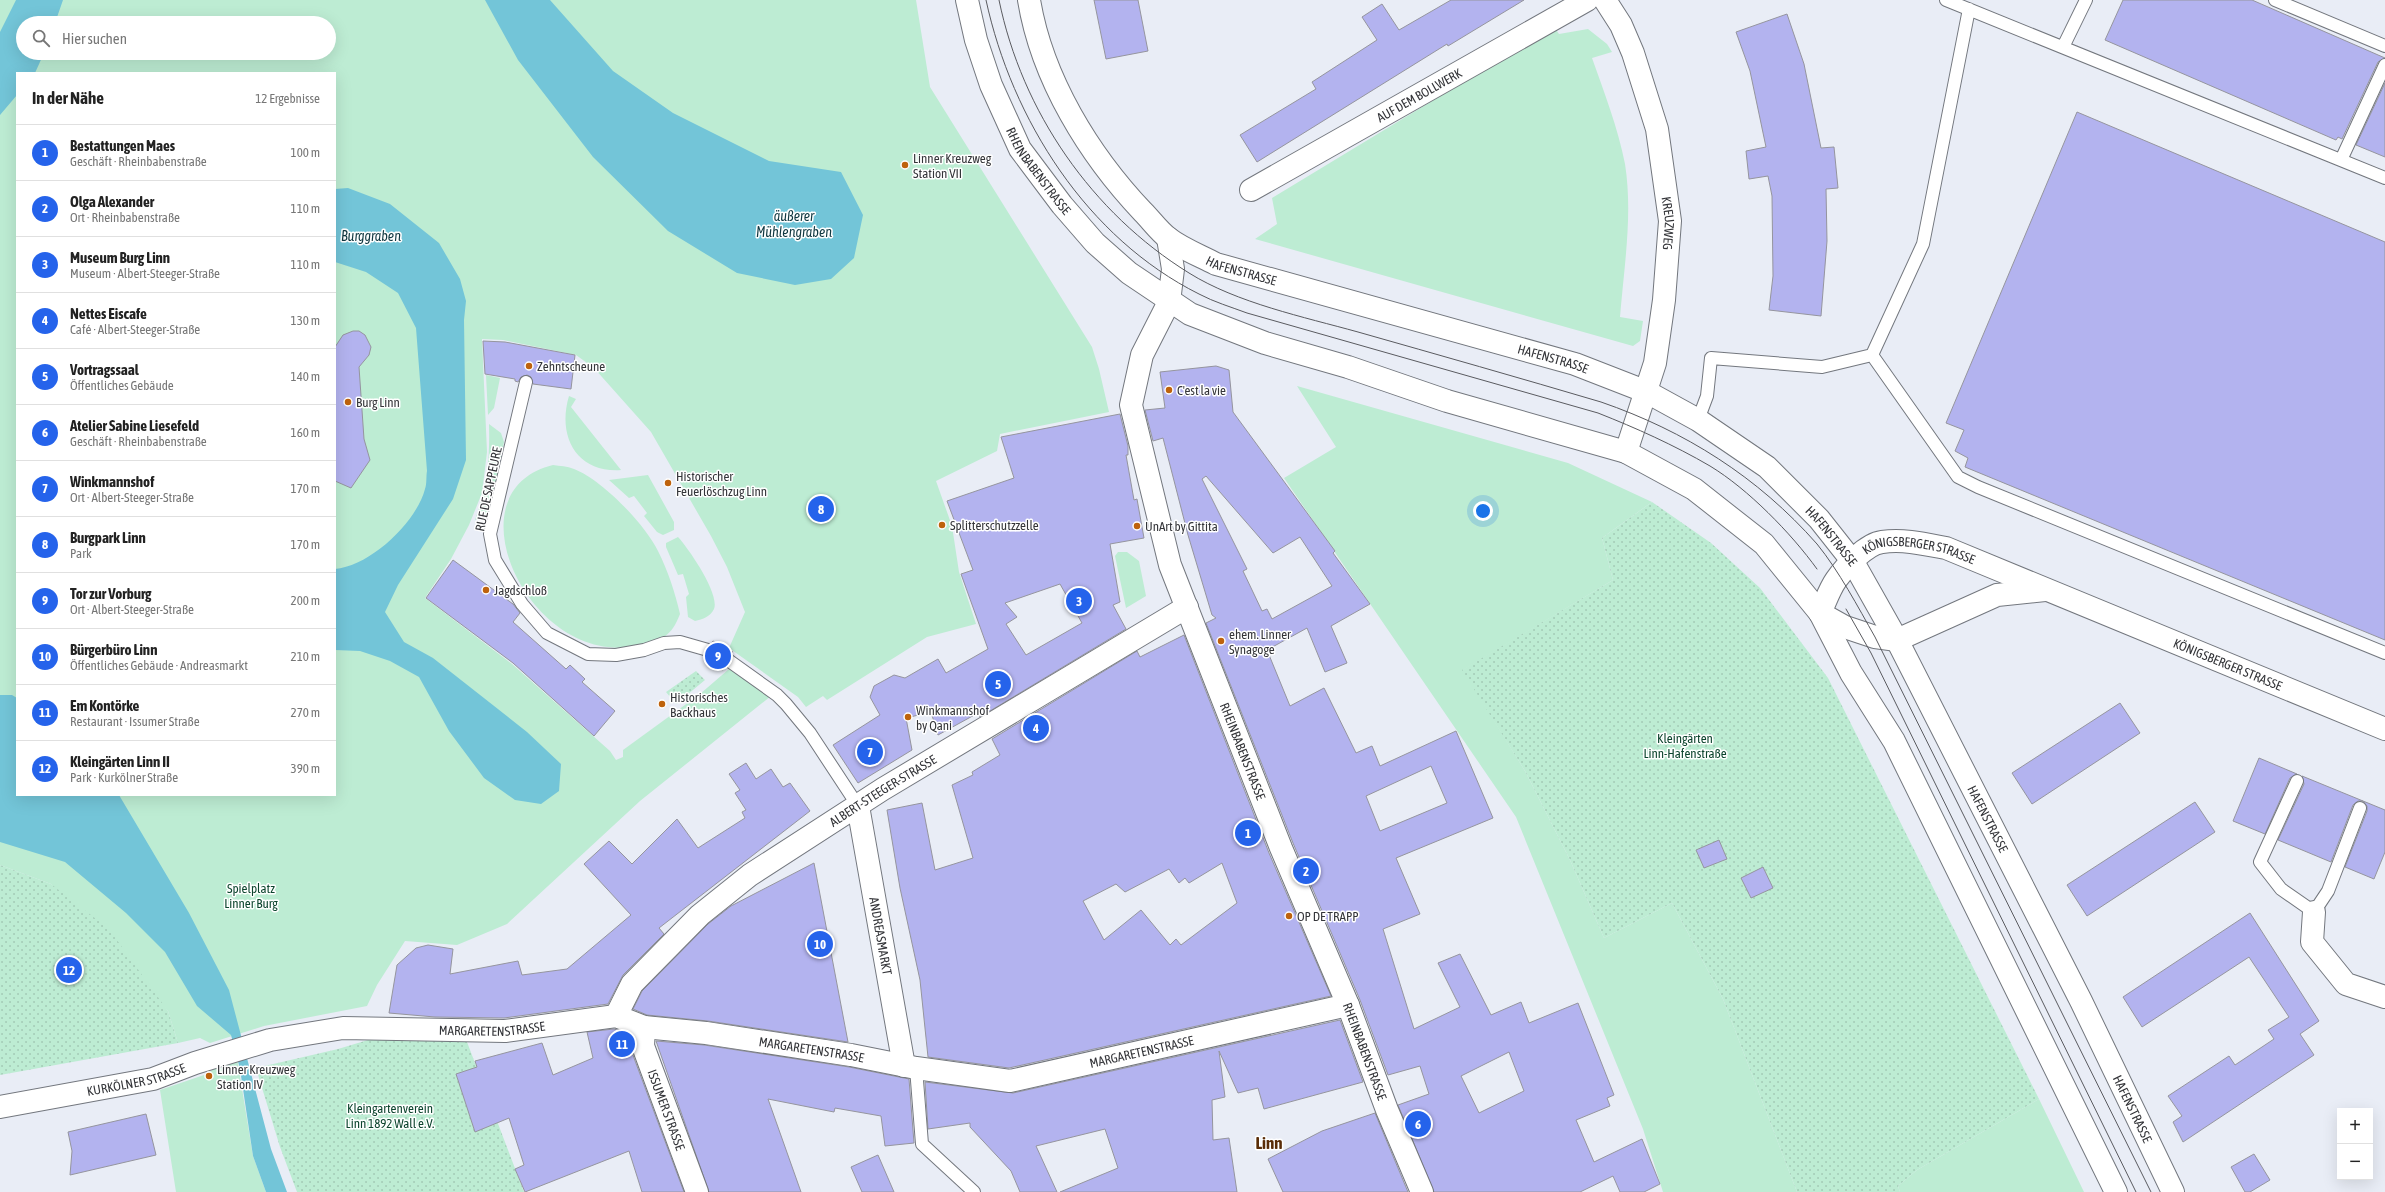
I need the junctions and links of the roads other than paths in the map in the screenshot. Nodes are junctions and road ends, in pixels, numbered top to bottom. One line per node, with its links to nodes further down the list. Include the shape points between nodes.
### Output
1 (967, 0): 16 (street, RHEINBABENSTRASSE, via 976,40 991,85 1020,149 1062,205 1095,243 1129,273)
2 (1030, 0): 15 (street, via 1033,21 1048,65 1070,111 1101,164)
3 (1586, 0): 14 (street, AUF DEM BOLLWERK)
4 (1605, 0): 19 (street, KREUZWEG, via 1621,25 1633,53 1657,130 1670,221 1663,307 1655,362)
5 (1946, 0): 8 (lane)
6 (2086, 0): 10 (lane)
7 (2275, 0): 9 (lane)
8 (1969, 9): 10 (lane); 17 (lane, via 1923,244)
9 (2385, 46)
10 (2063, 47): 12 (lane)
11 (2385, 65): 12 (lane)
12 (2341, 160): 13 (lane)
13 (2385, 178)
14 (1251, 190)
15 (1168, 238): 16 (street, RHEINBABENSTRASSE, via 1173,269); 19 (street, HAFENSTRASSE, via 1216,264 1575,364)
16 (1169, 302): 21 (street, via 1190,314 1265,343 1348,367 1447,401); 24 (street, RHEINBABENSTRASSE, via 1142,355 1131,405 1170,565)
17 (1872, 355): 20 (lane, via 1822,367 1711,358 1707,396); 28 (lane, via 1958,477)
18 (526, 382): 27 (lane, RUE DE SAPPEURE, via 490,534 495,560 518,598 547,633 588,654 616,655 664,643 680,642)
19 (1647, 392): 20 (street, HAFENSTRASSE); 21 (street, KREUZWEG)
20 (1698, 420): 22 (street, HAFENSTRASSE, via 1767,467 1819,519)
21 (1626, 452): 25 (street, via 1694,489 1764,544)
22 (1853, 562): 23 (street, KÖNIGSBERGER STRASSE, via 1873,544 1914,542 1946,548); 25 (street, KÖNIGSBERGER STRASSE, via 1836,580); 26 (street, HAFENSTRASSE)
23 (2048, 590): 26 (street, KÖNIGSBERGER STRASSE, via 1997,595); 30 (street, KÖNIGSBERGER STRASSE)
24 (1187, 607): 32 (street, ALBERT-STEEGER-STRASSE); 36 (street, RHEINBABENSTRASSE, via 1281,848)
25 (1820, 613): 26 (street, via 1844,627 1875,637); 45 (street, via 1851,673 1894,741)
26 (1897, 640): 46 (street, HAFENSTRASSE, via 2080,1001)
27 (708, 650)
28 (2385, 653)
29 (730, 661): 32 (lane, via 777,695 810,733)
30 (2385, 729)
31 (2297, 781): 34 (lane, via 2260,862 2281,889)
32 (858, 806): 37 (street, ALBERT-STEEGER-STRASSE, via 750,875 700,915 632,984); 40 (street, ANDREASMARKT)
33 (2360, 808): 34 (lane, via 2328,891)
34 (2314, 912): 35 (street, via 2312,942 2346,984)
35 (2385, 997)
36 (1348, 1005): 40 (street, MARGARETENSTRASSE, via 1010,1081); 44 (street, RHEINBABENSTRASSE, via 1387,1110)
37 (616, 1016): 38 (street, MARGARETENSTRASSE); 39 (street, MARGARETENSTRASSE, via 505,1031 343,1028)
38 (644, 1027): 40 (street, MARGARETENSTRASSE, via 706,1033); 42 (street, ISSUMER STRASSE, via 643,1046)
39 (270, 1040): 41 (street, KURKÖLNER STRASSE, via 204,1060 154,1079)
40 (910, 1067): 43 (lane, via 922,1144)
41 (0, 1107)
42 (697, 1192)
43 (974, 1192)
44 (1422, 1192)
45 (2116, 1192)
46 (2173, 1192)

